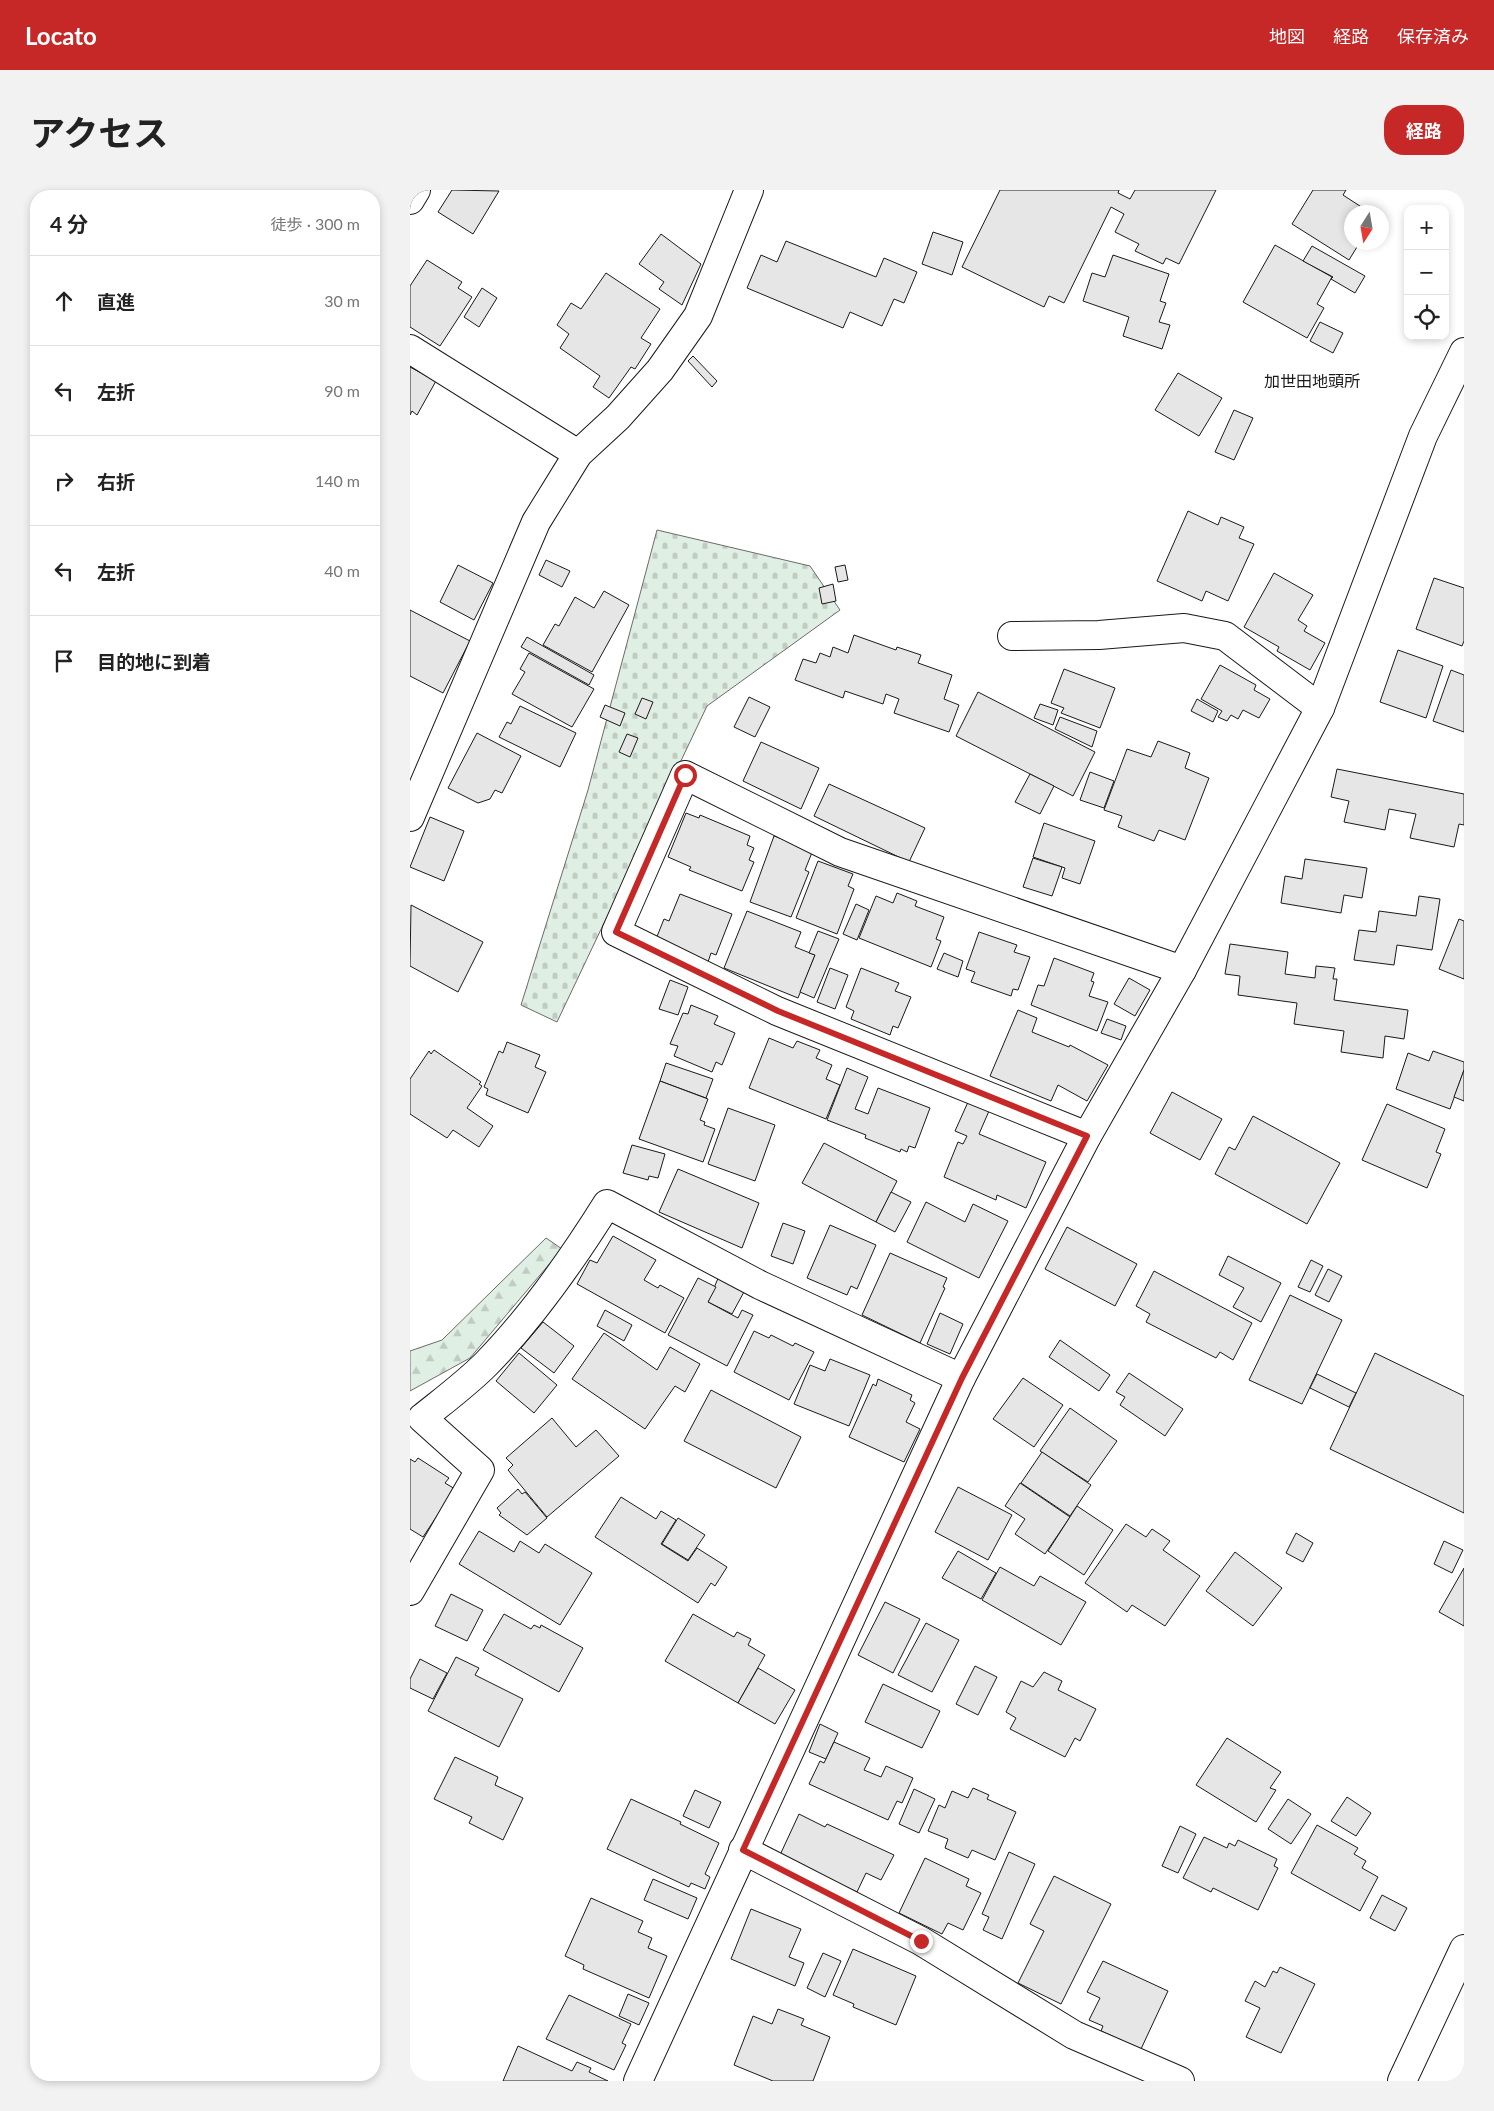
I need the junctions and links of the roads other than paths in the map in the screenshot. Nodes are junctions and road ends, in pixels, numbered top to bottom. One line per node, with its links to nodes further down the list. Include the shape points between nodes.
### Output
1 (416, 190): 3 (street)
2 (749, 190): 6 (street, via 698,316 660,370 618,417)
3 (410, 200)
4 (410, 348): 6 (street)
5 (1464, 352): 8 (street, via 1423,436)
6 (578, 454): 9 (street, via 536,522)
7 (1012, 636): 8 (street, via 1099,635 1184,628 1225,636)
8 (1320, 708): 10 (street)
9 (410, 817)
10 (1182, 970): 11 (street); 11 (street, via 840,852 685,775 616,932 778,1011)
11 (1087, 1136): 12 (street)
12 (962, 1378): 13 (street, via 760,1285 607,1204 579,1249 538,1304 485,1365 422,1418 480,1470); 14 (street)
13 (410, 1591)
14 (743, 1850): 16 (street); 17 (street, via 921,1941 1074,2035)
15 (1461, 1964): 18 (street)
16 (638, 2081)
17 (1180, 2081)
18 (1402, 2081)

